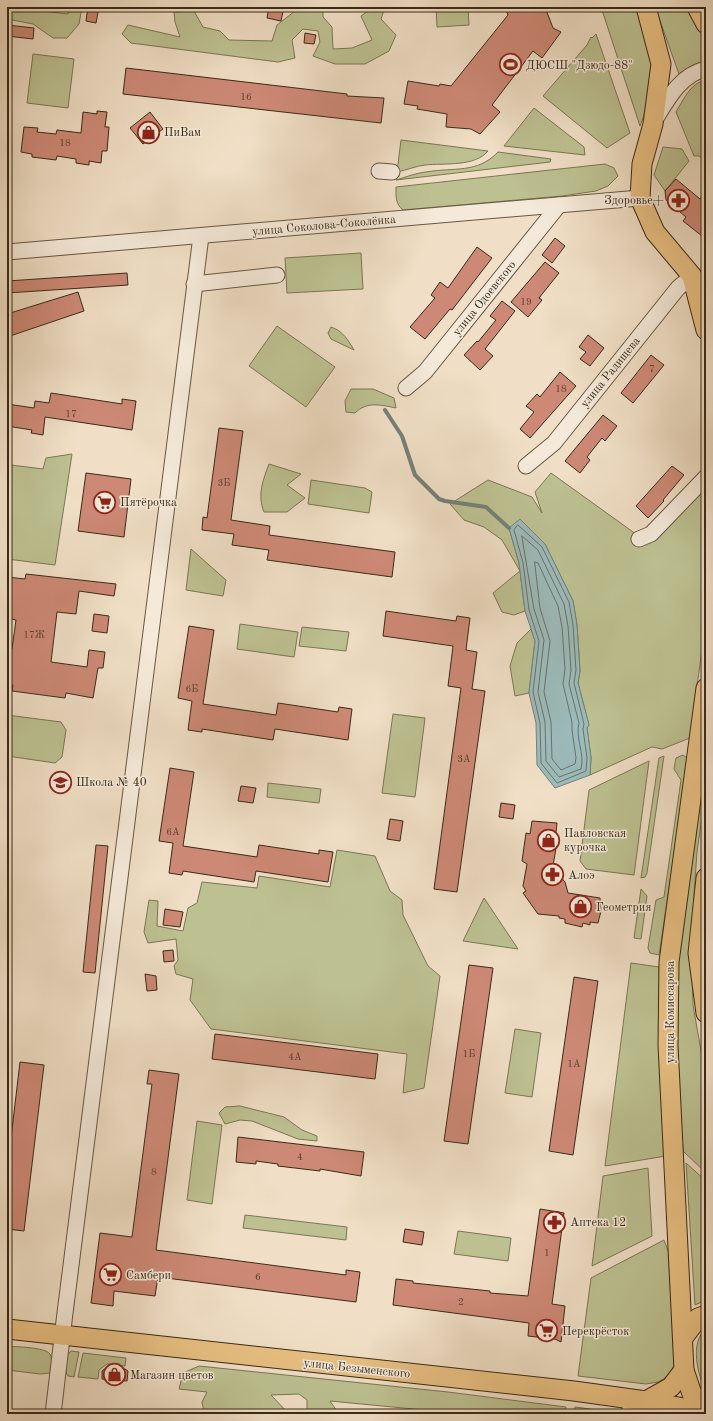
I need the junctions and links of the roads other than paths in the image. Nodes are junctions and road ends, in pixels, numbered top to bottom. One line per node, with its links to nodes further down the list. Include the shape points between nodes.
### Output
1 (646, 7): 5 (main road, via 662,64)
2 (697, 7): 3 (main road)
3 (706, 24)
4 (706, 69): 5 (street, via 690,75 669,97)
5 (653, 124): 6 (main road, via 642,164)
6 (640, 198): 7 (street, улица Соколова-Соколёнка); 11 (main road, via 655,232)
7 (559, 205): 8 (street, улица Соколова-Соколёнка); 15 (street, улица Одоевского, via 425,372)
8 (201, 236): 9 (street, улица Соколова-Соколёнка); 12 (street)
9 (7, 252)
10 (278, 275): 12 (street)
11 (692, 276): 13 (street); 14 (main road); 16 (street, улица Радищева, via 678,288 554,443)
12 (194, 284): 24 (street)
13 (706, 290)
14 (706, 330)
15 (406, 388)
16 (526, 466)
17 (706, 477): 18 (street, via 651,534)
18 (639, 539)
19 (706, 688): 25 (main road, улица Комиссарова, via 669,962 668,1045)
20 (706, 878): 21 (main road, via 698,953)
21 (706, 1013)
22 (706, 1315): 25 (main road, via 698,1318)
23 (7, 1329): 24 (main road, улица Безыменского)
24 (62, 1336): 27 (main road, улица Безыменского); 30 (street)
25 (683, 1338): 26 (main road, улица Комиссарова)
26 (684, 1370): 27 (main road, via 671,1387); 28 (main road, via 692,1394)
27 (635, 1405): 29 (main road, улица Безыменского)
28 (706, 1407)
29 (706, 1412)
30 (54, 1414)

